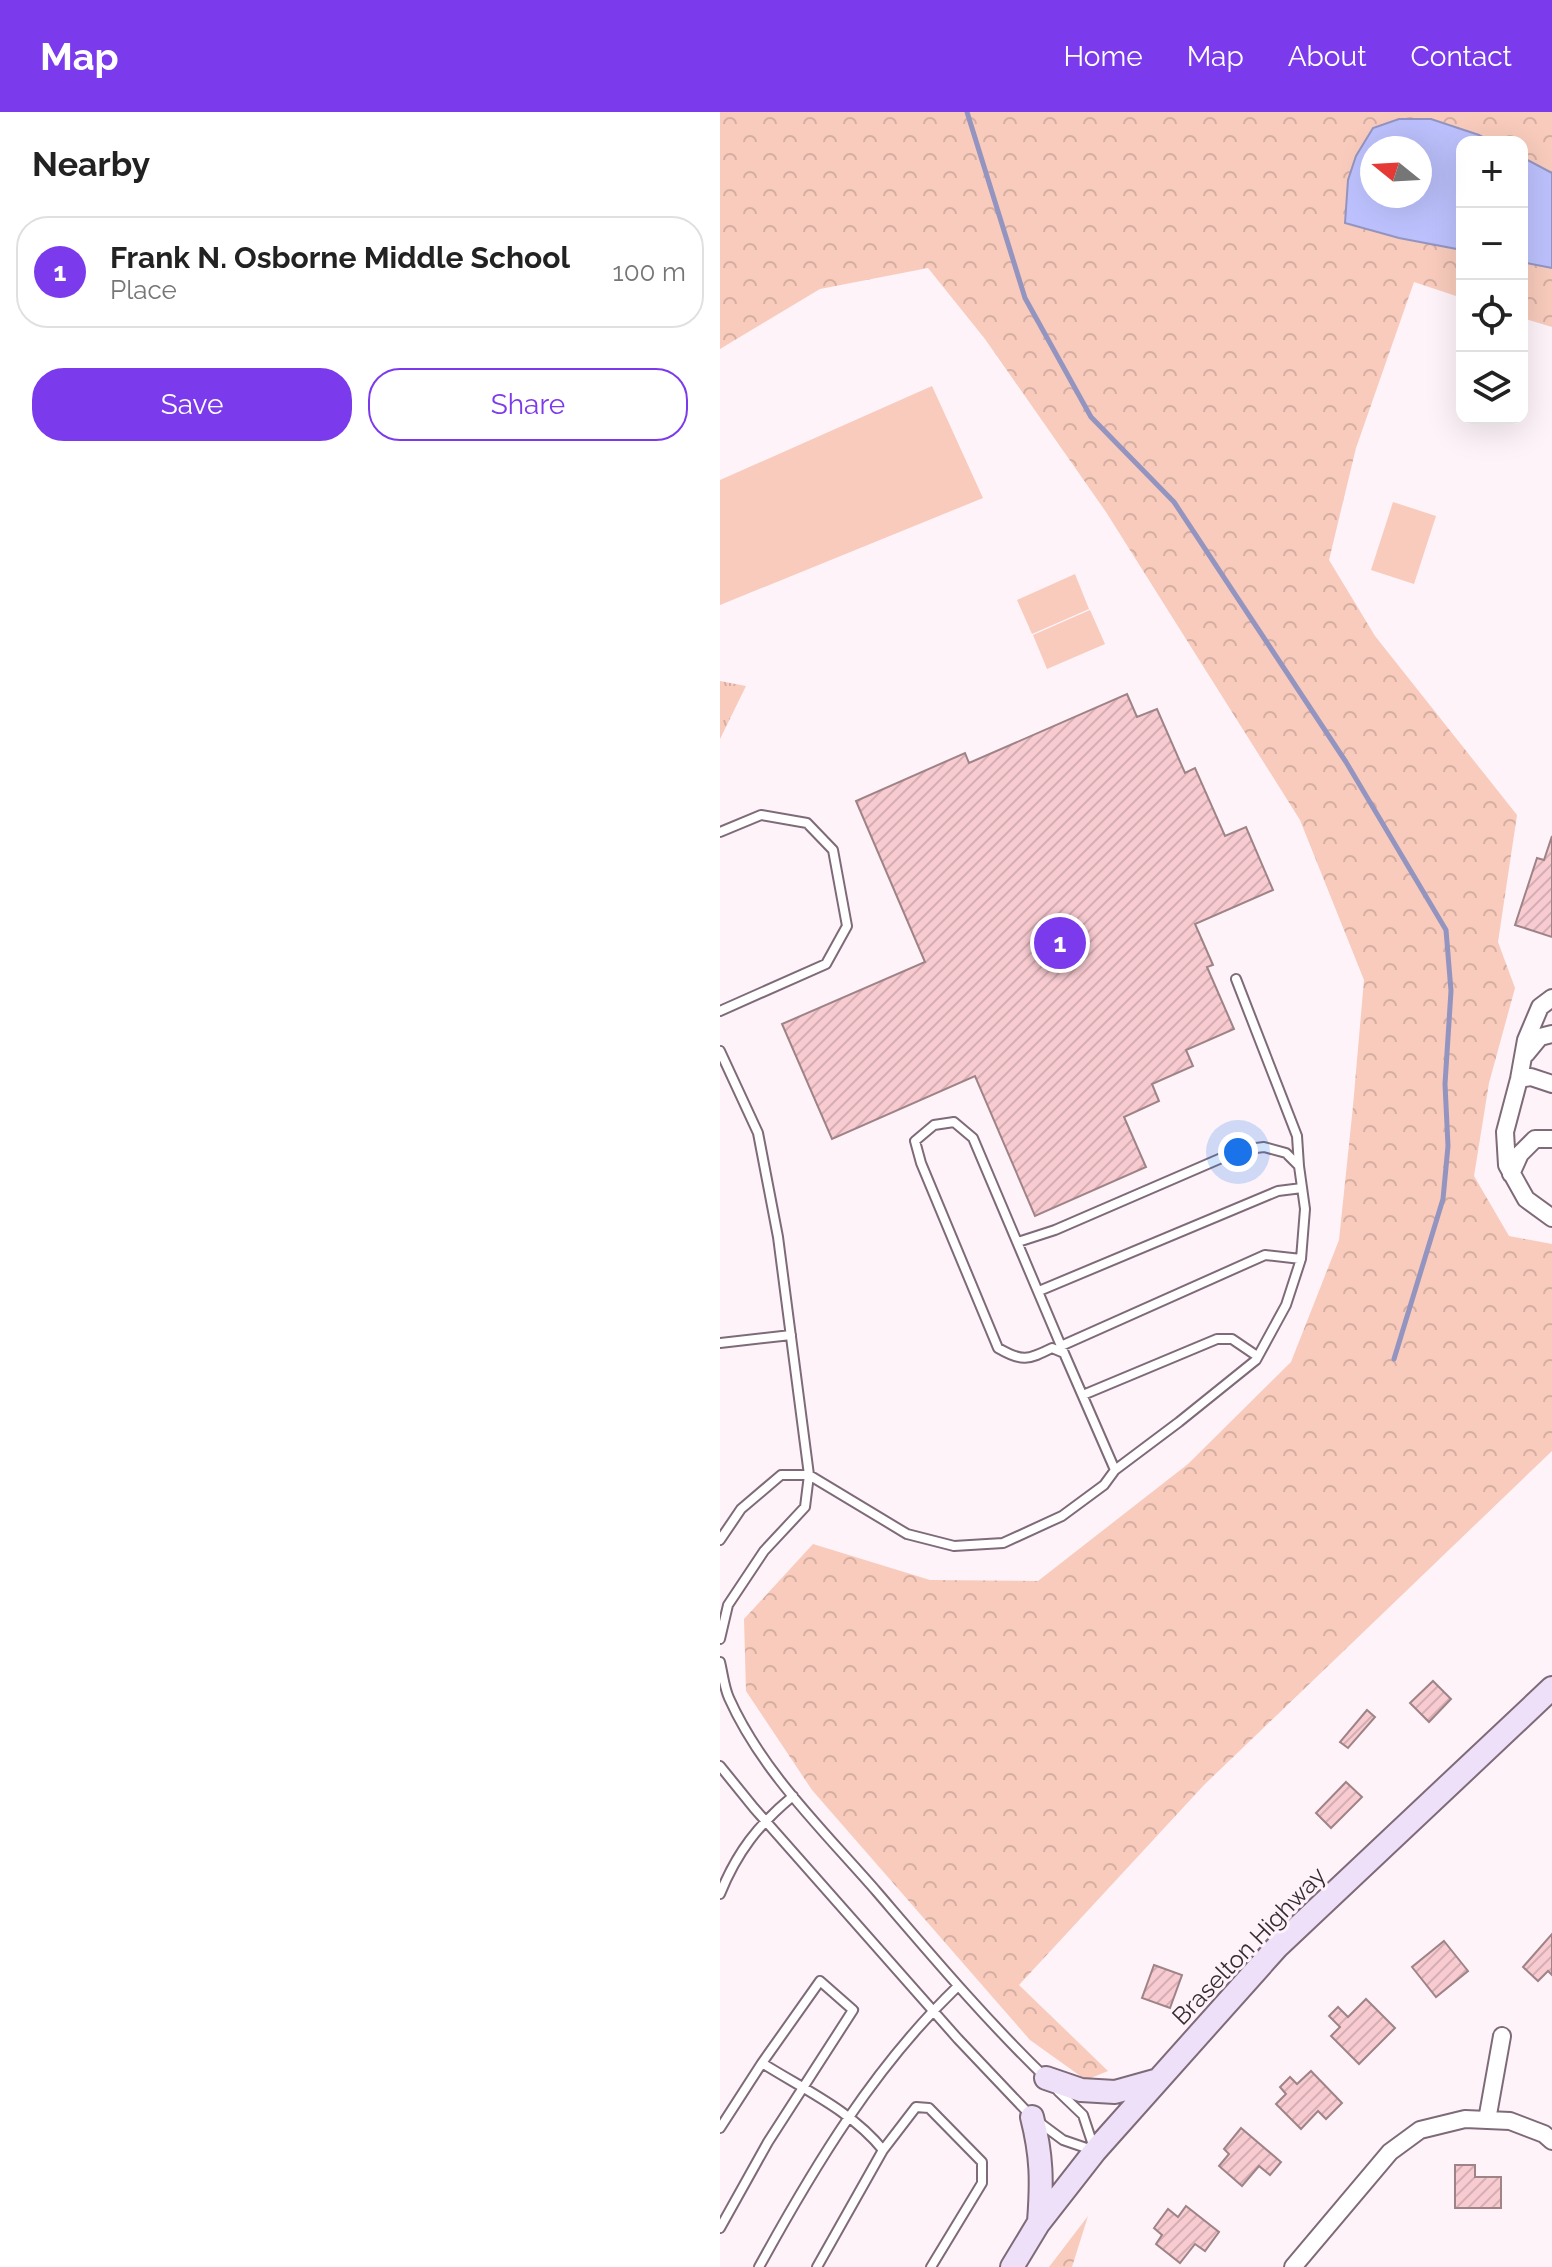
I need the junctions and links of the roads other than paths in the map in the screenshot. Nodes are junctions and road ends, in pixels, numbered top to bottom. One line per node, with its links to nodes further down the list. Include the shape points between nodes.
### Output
1 (720, 832): 4 (lane, via 761,815 807,823 833,850 847,926 826,964)
2 (1236, 979): 11 (lane, via 1297,1136)
3 (1552, 998): 7 (street, via 1540,1007)
4 (720, 1011)
5 (1552, 1034): 7 (street, via 1540,1037)
6 (720, 1051): 18 (lane, via 758,1133)
7 (1523, 1058): 8 (street)
8 (1519, 1079): 9 (street); 12 (street, via 1505,1132)
9 (1552, 1084)
10 (1552, 1139): 12 (street, via 1535,1139)
11 (1299, 1166): 13 (lane); 15 (lane, via 1286,1153 1264,1147 1240,1150)
12 (1511, 1174): 14 (street, via 1526,1199)
13 (1302, 1188): 16 (lane); 17 (lane, via 1278,1191)
14 (1552, 1218)
15 (1018, 1242): 17 (lane); 20 (lane, via 973,1138 954,1122 934,1125 915,1141 998,1348 1031,1359 1052,1348)
16 (1301, 1259): 20 (lane, via 1265,1255); 21 (lane, via 1286,1305)
17 (1039, 1291): 20 (lane)
18 (791, 1335): 19 (lane); 24 (lane)
19 (720, 1343)
20 (1063, 1350): 22 (lane)
21 (1257, 1356): 22 (lane, via 1232,1339 1217,1339); 23 (lane)
22 (1083, 1395): 23 (lane)
23 (1115, 1470): 24 (lane, via 1104,1485 1062,1516 1003,1543 954,1546 907,1534)
24 (809, 1475): 25 (lane, via 781,1475 741,1509); 27 (lane, via 805,1507 764,1551)
25 (720, 1540)
26 (720, 1594): 27 (lane)
27 (733, 1597): 28 (lane)
28 (720, 1639)
29 (720, 1662): 32 (lane, via 728,1696 748,1733)
30 (1552, 1688): 40 (main road, Braselton Highway, via 1277,1947)
31 (720, 1766): 33 (lane)
32 (793, 1796): 33 (lane); 35 (lane)
33 (765, 1819): 34 (lane, via 736,1859); 36 (lane)
34 (720, 1894)
35 (958, 1986): 36 (lane); 39 (lane)
36 (933, 2010): 42 (lane); 43 (lane)
37 (1502, 2036): 44 (street)
38 (762, 2063): 41 (lane); 41 (lane, via 820,1981 853,2010); 45 (lane)
39 (1046, 2078): 40 (main road, via 1081,2090 1115,2092); 48 (lane, via 1083,2115)
40 (1159, 2079): 48 (main road, Braselton Highway)
41 (803, 2089): 42 (lane); 50 (lane)
42 (849, 2117): 47 (lane); 51 (lane)
43 (1032, 2117): 48 (lane, via 1063,2140); 49 (main road, via 1042,2180)
44 (1487, 2120): 46 (street, via 1510,2121); 55 (street, via 1465,2119 1420,2130 1390,2152)
45 (720, 2128)
46 (1552, 2141)
47 (883, 2150): 52 (lane); 53 (lane, via 916,2107 929,2108 982,2162 982,2183)
48 (1095, 2151): 49 (main road, Braselton Highway)
49 (1038, 2224): 54 (main road, Braselton Highway)
50 (720, 2228)
51 (759, 2267)
52 (817, 2267)
53 (931, 2267)
54 (1012, 2267)
55 (1293, 2267)

